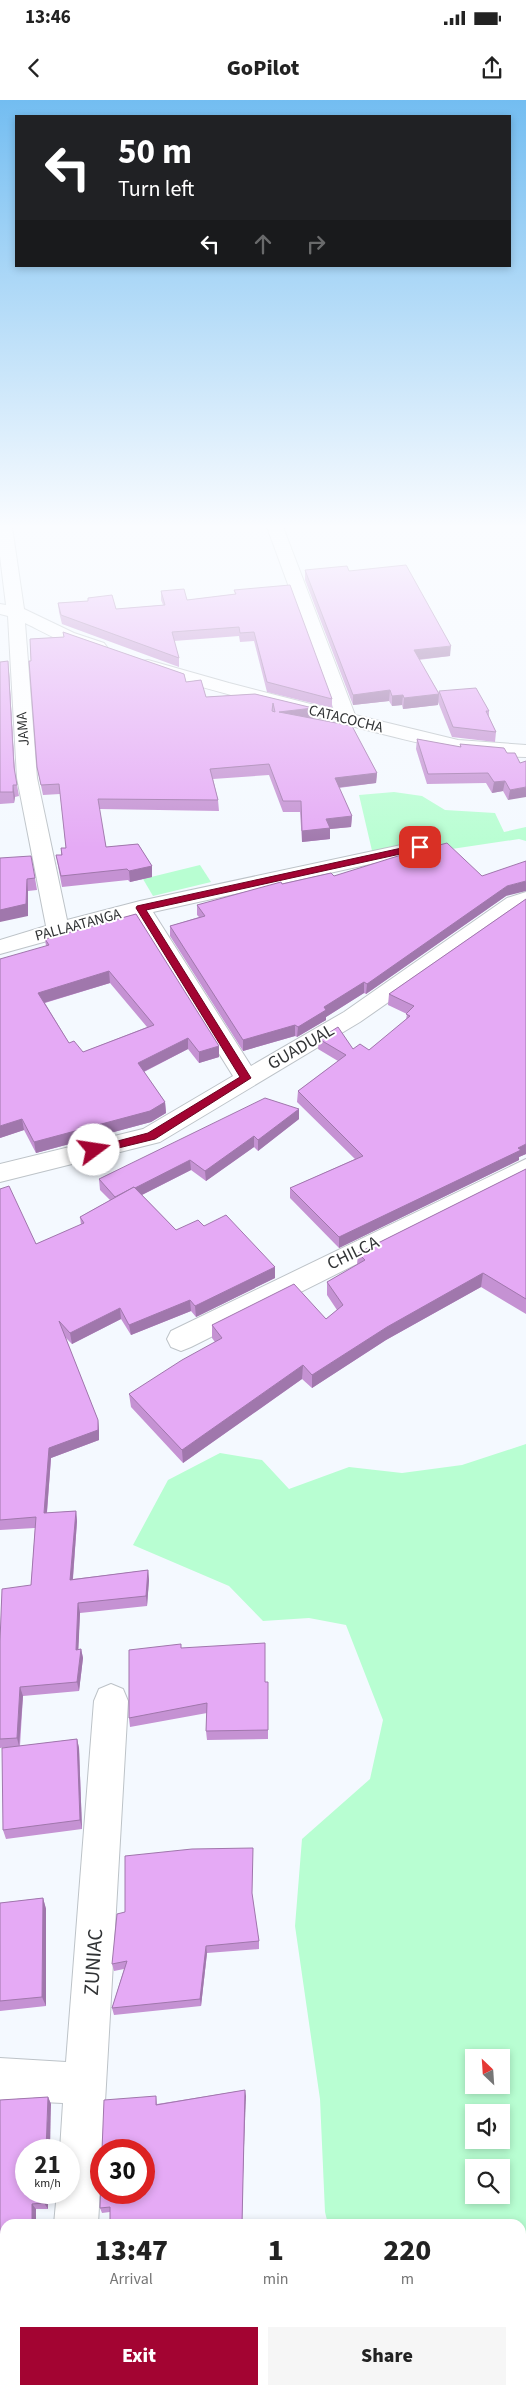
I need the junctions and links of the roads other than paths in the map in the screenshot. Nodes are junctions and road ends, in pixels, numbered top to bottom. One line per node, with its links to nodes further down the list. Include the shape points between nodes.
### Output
1 (11, 634): 11 (street, JAMA, via 27,778)
2 (61, 634): 4 (street)
3 (315, 634): 6 (street)
4 (113, 652)
5 (131, 659): 6 (street, CATACOCHA, via 204,684)
6 (347, 719): 7 (street, CATACOCHA, via 442,744 500,752)
7 (526, 751)
8 (420, 847): 10 (street, PALLAATANGA)
9 (526, 899): 13 (street, GUADUAL, via 515,903 352,1017)
10 (140, 908): 11 (street, PALLAATANGA); 13 (street)
11 (58, 929): 12 (street, PALLAATANGA)
12 (0, 947)
13 (246, 1078): 15 (street, GUADUAL, via 151,1136)
14 (526, 1168): 16 (street, CHILCA)
15 (0, 1173)
16 (181, 1339)
17 (111, 1700): 19 (street, ZUNIAC)
18 (0, 2079): 19 (street)
19 (85, 2083): 20 (street, ZUNIAC)
20 (76, 2219)

